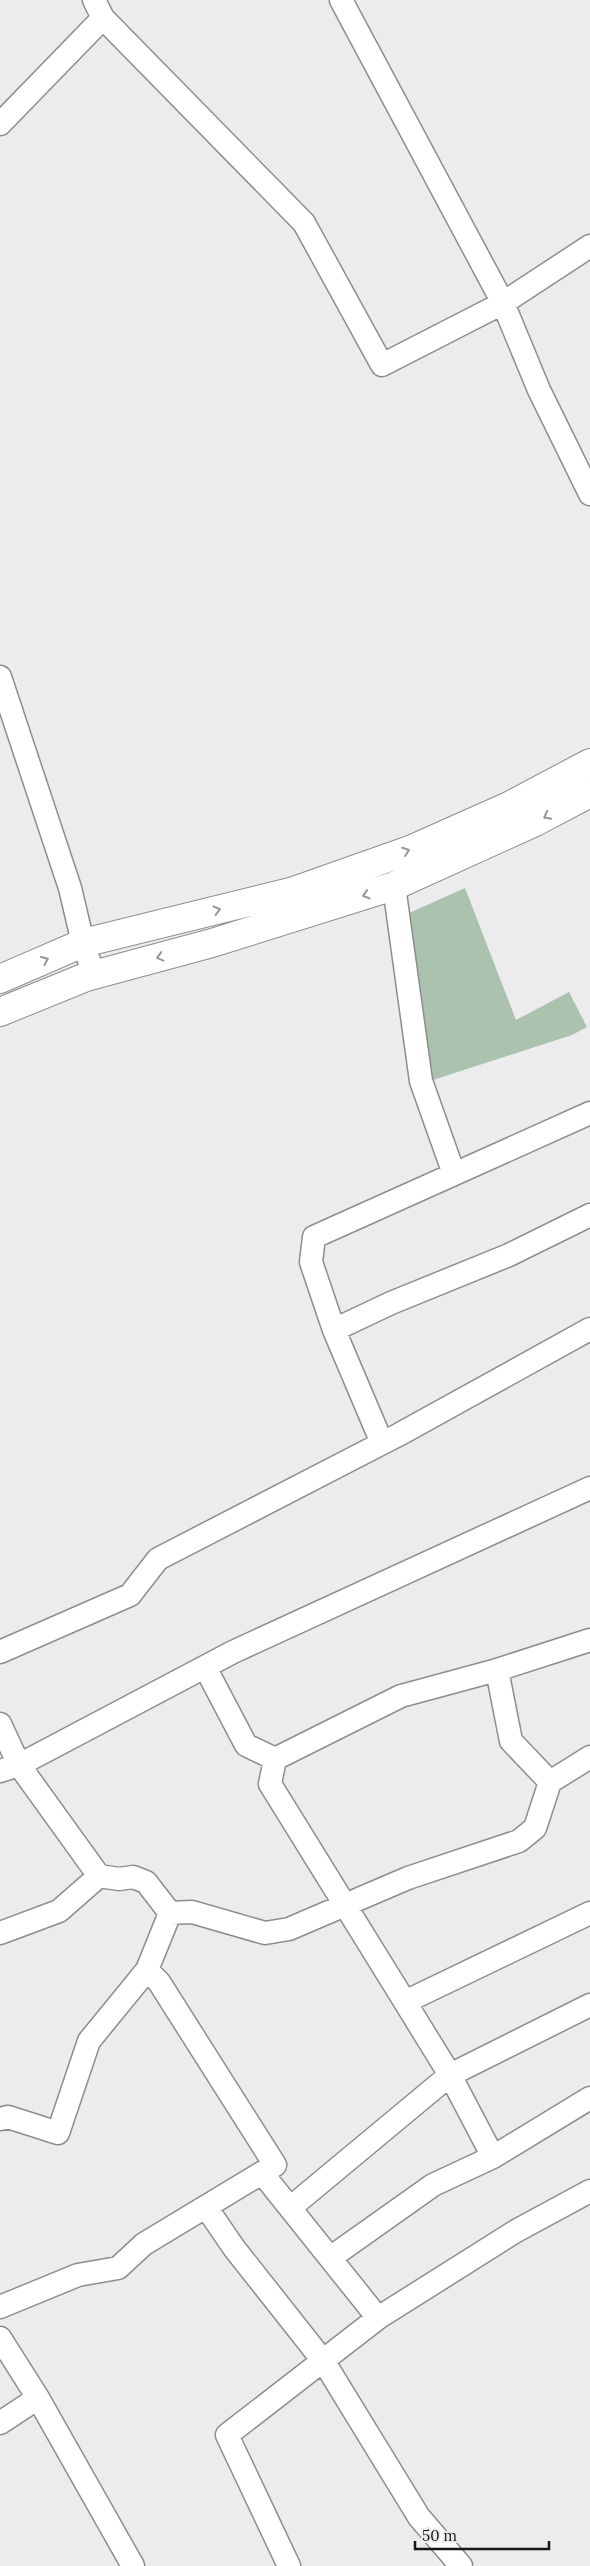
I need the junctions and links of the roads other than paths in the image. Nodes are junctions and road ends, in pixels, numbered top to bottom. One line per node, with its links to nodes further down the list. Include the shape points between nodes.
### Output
1 (340, 0): 5 (street)
2 (99, 9): 3 (street); 5 (street, via 304,223 382,365)
3 (0, 124)
4 (590, 246): 5 (street)
5 (503, 303): 6 (street, via 539,390)
6 (590, 494)
7 (0, 677): 12 (street, via 70,888)
8 (590, 763): 11 (main road, one-way to 8, via 294,891 410,850 509,806)
9 (590, 793): 10 (main road, one-way to 10, via 535,822)
10 (394, 886): 13 (main road, one-way to 13); 18 (street, via 421,1081)
11 (176, 920): 12 (main road); 13 (main road)
12 (83, 943): 14 (street); 15 (main road, one-way to 12)
13 (187, 950): 14 (main road, one-way to 14)
14 (94, 975): 16 (main road)
15 (0, 979)
16 (0, 1012)
17 (590, 1113): 18 (street)
18 (454, 1174): 21 (street, via 314,1237 311,1262)
19 (590, 1215): 21 (street, via 509,1255)
20 (590, 1329): 22 (street)
21 (334, 1330): 22 (street)
22 (382, 1443): 25 (street, via 158,1559 130,1595)
23 (590, 1488): 26 (street, via 341,1601)
24 (590, 1640): 27 (street)
25 (0, 1652)
26 (205, 1667): 30 (street, via 246,1746); 31 (street)
27 (497, 1670): 30 (street, via 401,1696); 32 (street, via 511,1741)
28 (0, 1724): 31 (street)
29 (590, 1757): 32 (street)
30 (275, 1759): 34 (street, via 270,1784)
31 (9, 1768): 33 (street)
32 (550, 1782): 34 (street, via 535,1828 519,1841 408,1878)
33 (99, 1876): 35 (street, via 119,1879 133,1876 146,1882); 37 (street, via 59,1911)
34 (344, 1905): 35 (street, via 289,1929 266,1933 192,1912); 39 (street)
35 (170, 1913): 38 (street)
36 (590, 1913): 39 (street)
37 (0, 1933)
38 (147, 1970): 43 (street, via 89,2041 58,2133 8,2117); 45 (street, via 159,1982 275,2165)
39 (405, 2002): 41 (street)
40 (590, 2005): 41 (street)
41 (450, 2075): 44 (street); 48 (street)
42 (590, 2098): 44 (street)
43 (0, 2119)
44 (493, 2157): 49 (street, via 433,2185)
45 (262, 2173): 47 (street); 48 (street)
46 (590, 2191): 51 (street, via 516,2231)
47 (206, 2207): 50 (street, via 144,2244 118,2268 78,2275); 53 (street, via 234,2248)
48 (290, 2208): 49 (street)
49 (330, 2258): 51 (street)
50 (0, 2307)
51 (378, 2318): 53 (street)
52 (0, 2338): 54 (street)
53 (324, 2362): 57 (street, via 227,2435); 58 (street, via 419,2517)
54 (38, 2398): 55 (street); 56 (street)
55 (0, 2423)
56 (133, 2566)
57 (289, 2566)
58 (462, 2566)

